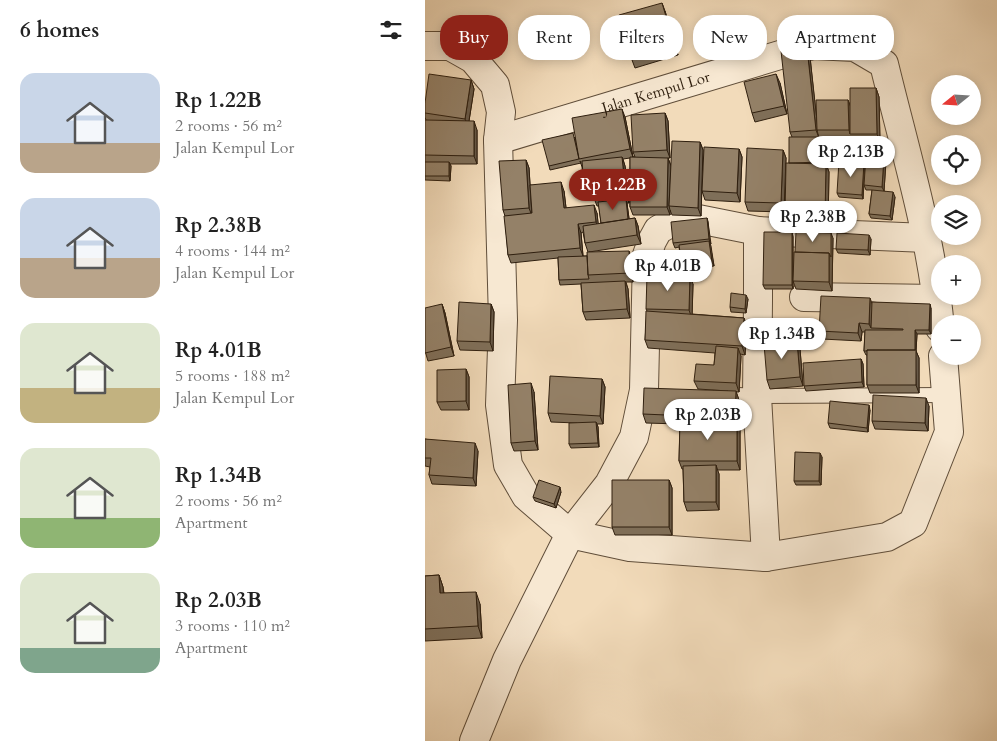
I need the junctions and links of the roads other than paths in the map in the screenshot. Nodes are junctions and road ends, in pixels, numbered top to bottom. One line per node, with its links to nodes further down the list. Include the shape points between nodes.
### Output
1 (425, 46): 2 (street, via 449,46 473,60 495,85 501,112)
2 (498, 140): 4 (street, Jalan Kempul Lor, via 813,45 855,47 884,64); 12 (street, via 503,320 500,405 508,465 525,496)
3 (758, 231): 4 (street); 11 (street); 12 (street, via 698,219 672,222 658,230 651,241 647,254 649,390 633,437 609,484)
4 (927, 238): 5 (street, Jalan Kempul Lor)
5 (931, 262)
6 (804, 297): 7 (street)
7 (931, 299)
8 (944, 365): 10 (street)
9 (710, 393): 11 (lane)
10 (946, 395): 11 (lane); 13 (street, via 949,432 913,522 887,537)
11 (757, 396): 13 (street)
12 (570, 534): 13 (street, via 630,547); 14 (street, via 507,660)
13 (766, 556)
14 (474, 741)

